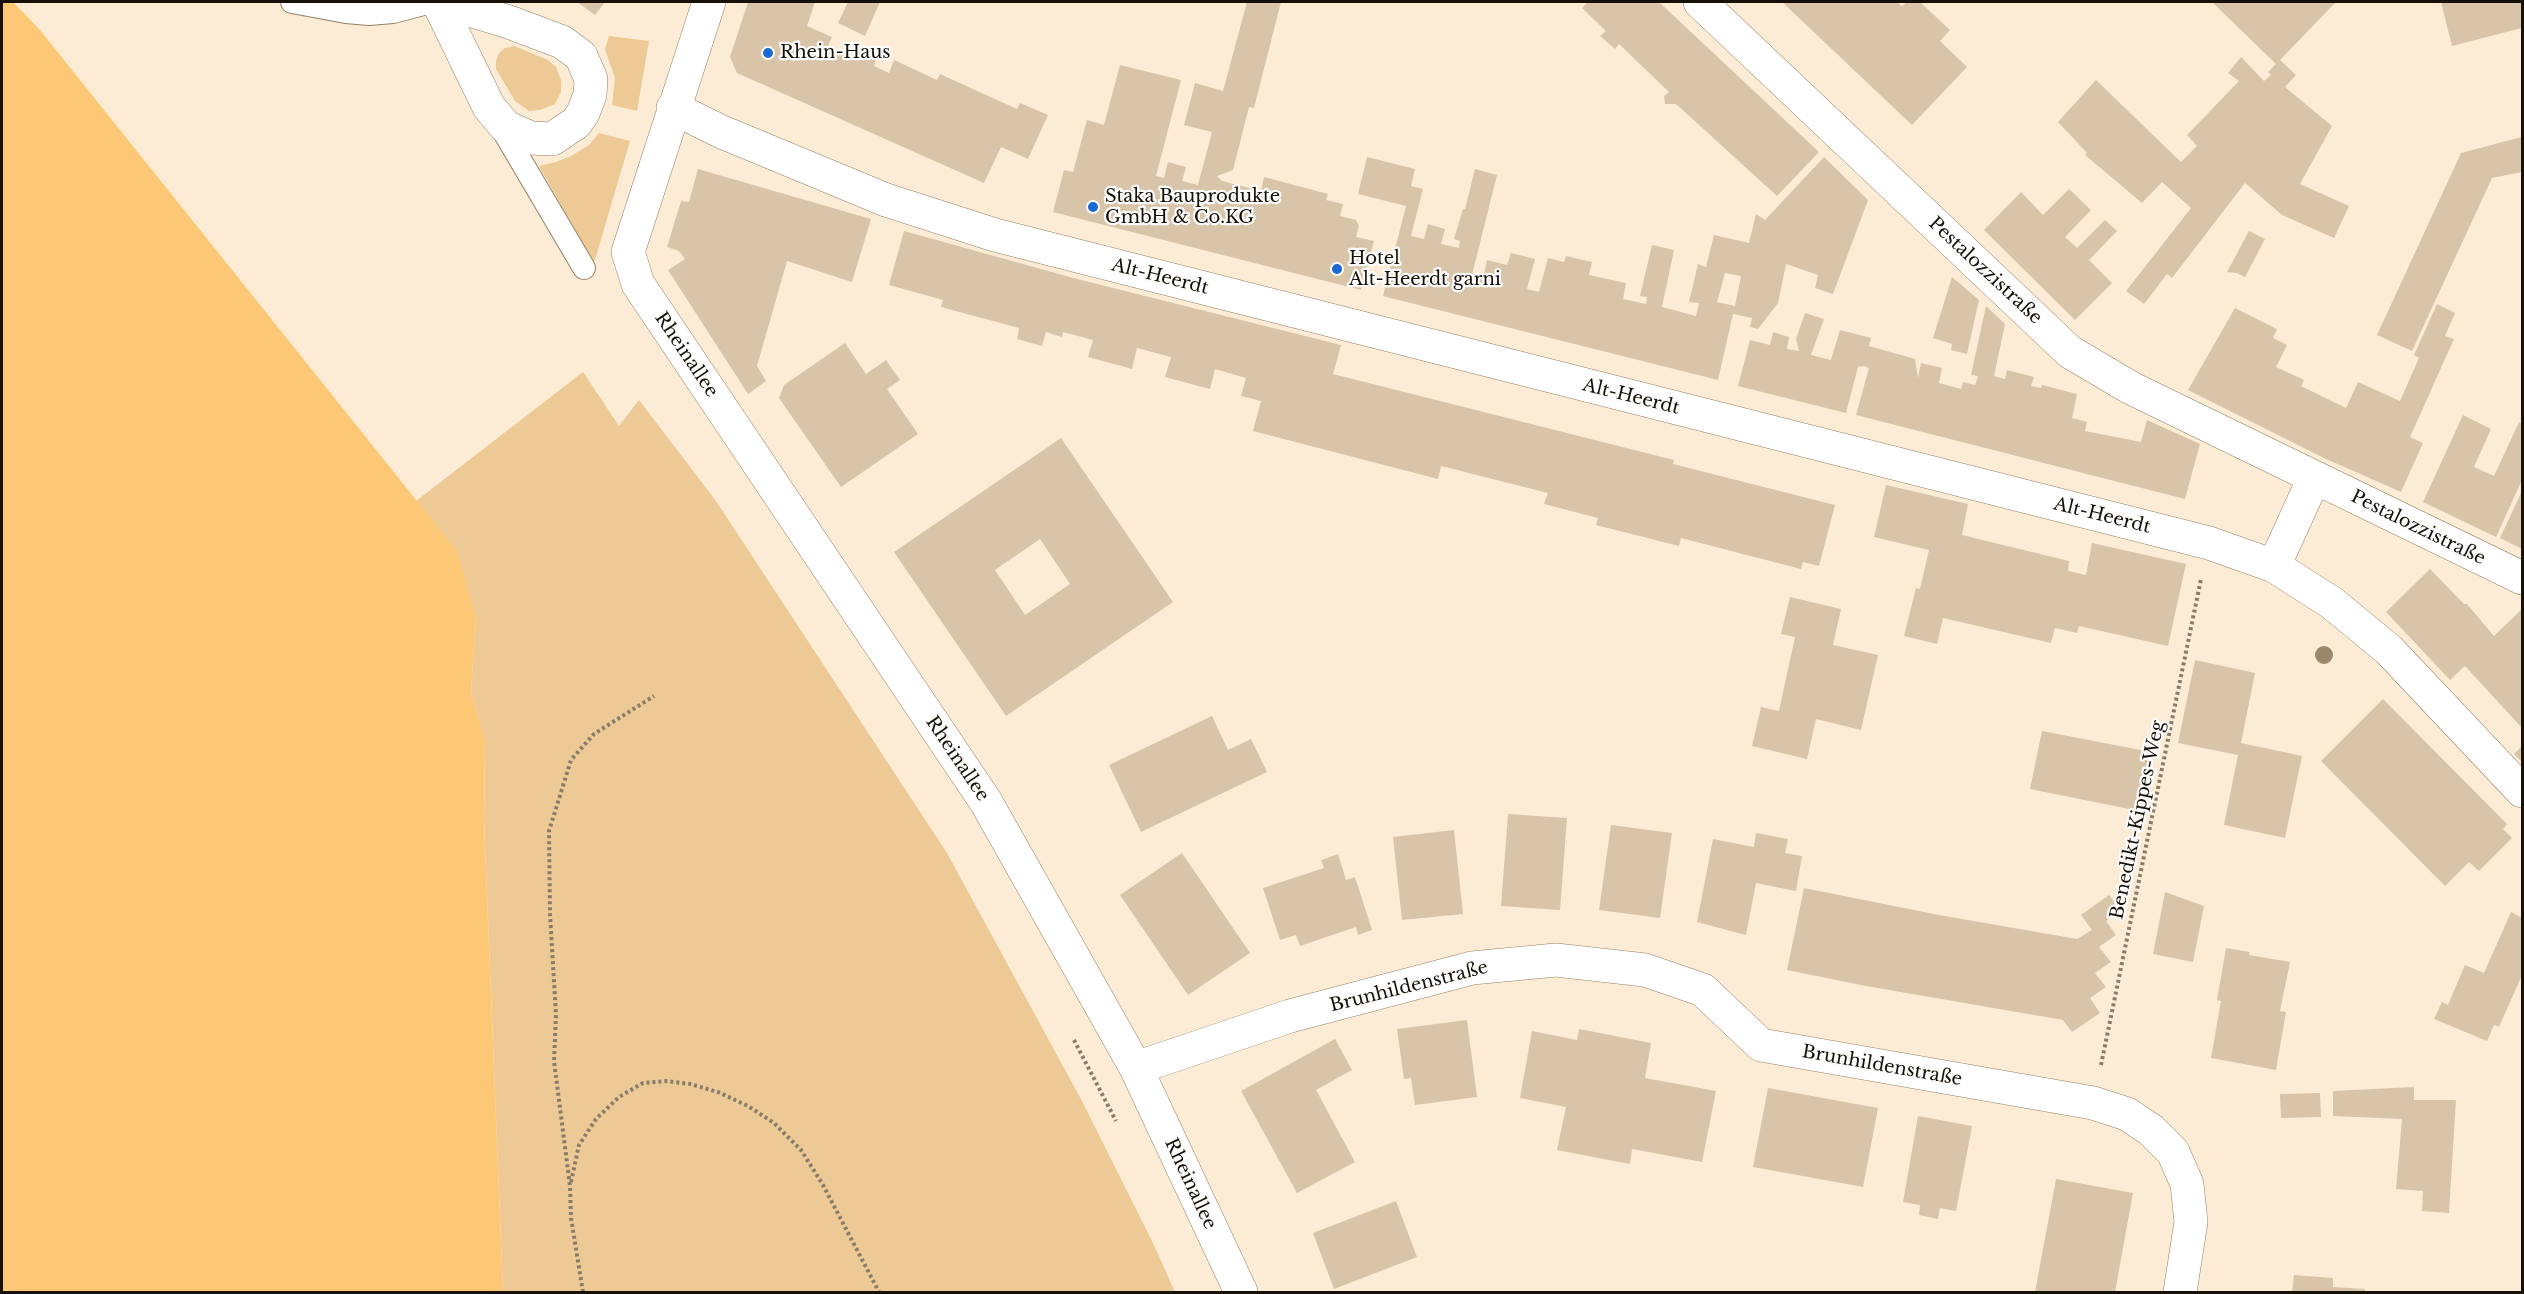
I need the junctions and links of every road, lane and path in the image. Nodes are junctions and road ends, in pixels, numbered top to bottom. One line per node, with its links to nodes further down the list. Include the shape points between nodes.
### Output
1 (292, 2): 2 (lane, via 369,14)
2 (431, 2)
3 (438, 2): 7 (street)
4 (443, 2): 7 (street, via 562,42 581,56 591,79 584,113 552,139 531,138 506,126)
5 (709, 2): 8 (street)
6 (1700, 2): 10 (street, Pestalozzistraße, via 2070,352 2118,381)
7 (489, 107): 9 (lane)
8 (674, 108): 11 (street, Alt-Heerdt, via 886,201 995,235); 17 (street, Rheinallee, via 628,252 638,284 986,802)
9 (584, 268)
10 (2314, 478): 12 (street); 13 (street, Pestalozzistraße)
11 (2209, 543): 12 (street, Alt-Heerdt); 18 (path, Benedikt-Kippes-Weg)
12 (2274, 566): 15 (street, Alt-Heerdt, via 2332,603 2389,650)
13 (2523, 578)
14 (654, 696): 20 (path, via 594,734 570,759 549,831 554,1060)
15 (2523, 791)
16 (1072, 1037): 19 (path)
17 (1136, 1068): 18 (street, Brunhildenstraße, via 1290,1016 1472,968 1556,960 1645,970 1703,990 1761,1045); 23 (street, Rheinallee)
18 (2093, 1103): 24 (street, Brunhildenstraße, via 2127,1114 2173,1152 2187,1184 2191,1222)
19 (1120, 1130)
20 (570, 1186): 21 (path); 22 (path, via 579,1145 596,1119 619,1097 644,1083 666,1081 718,1092 774,1123 801,1150)
21 (583, 1293)
22 (879, 1293)
23 (1241, 1293)
24 (2180, 1293)

